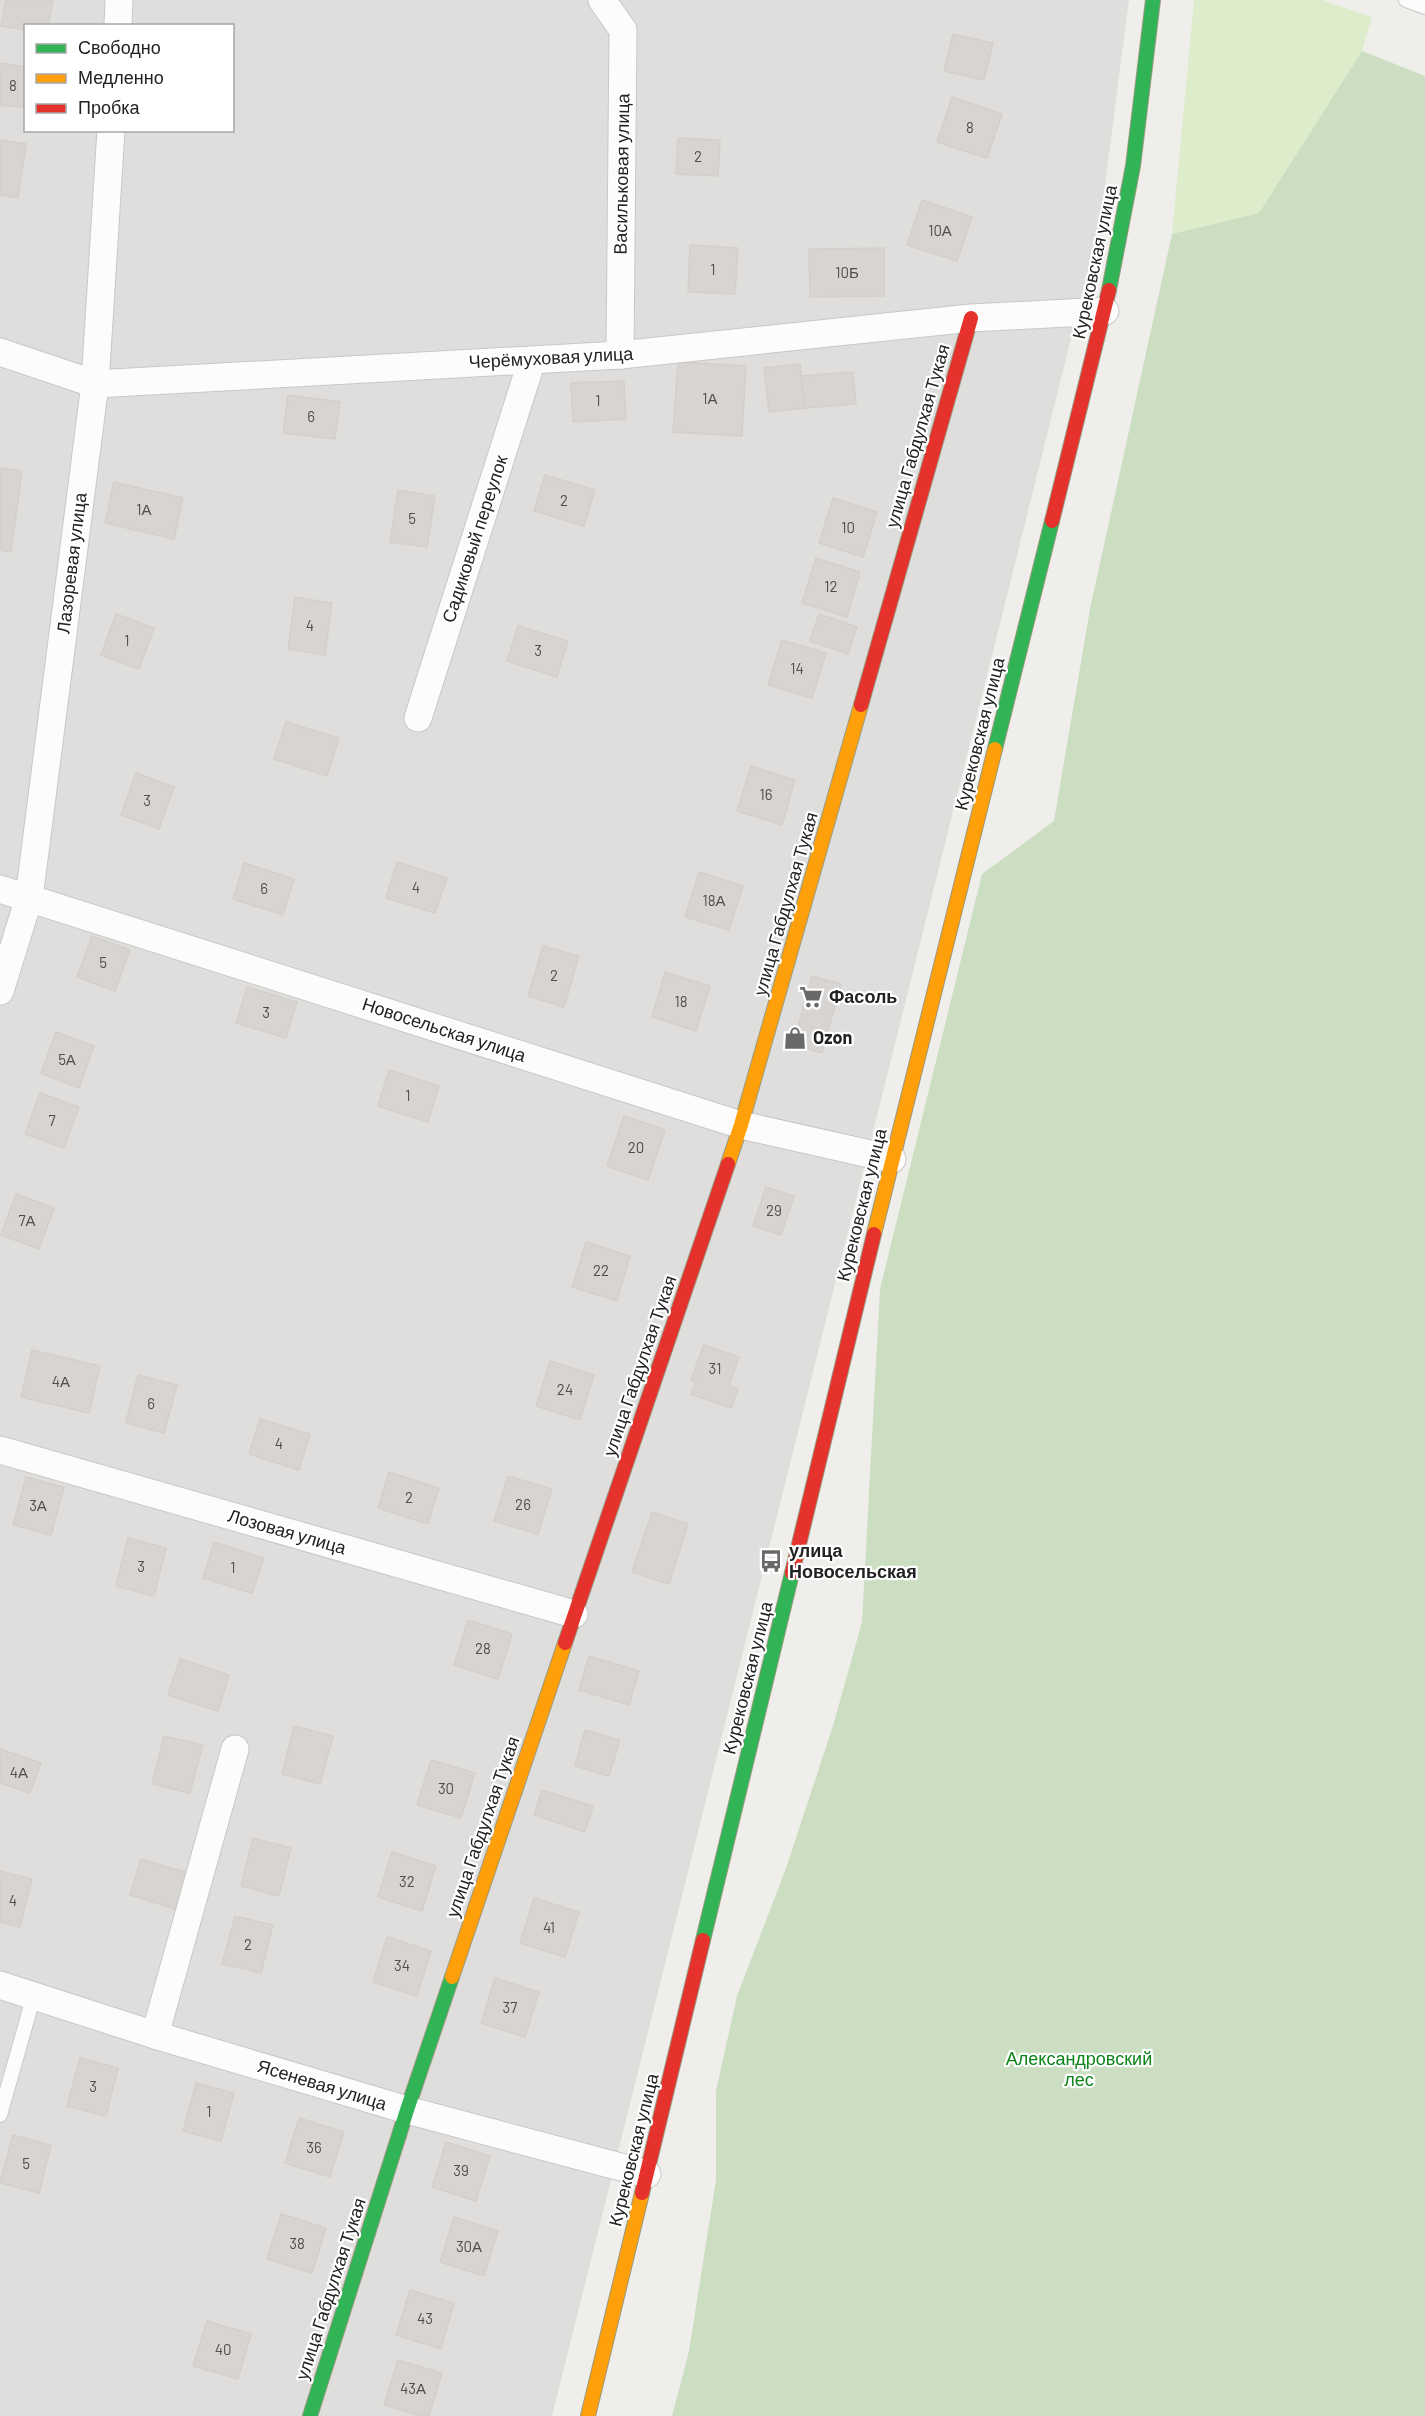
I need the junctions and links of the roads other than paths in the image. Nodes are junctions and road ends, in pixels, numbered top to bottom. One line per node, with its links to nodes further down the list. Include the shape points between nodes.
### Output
1 (119, 0): 6 (street)
2 (602, 0): 11 (street, Васильковая улица, via 623,30)
3 (1153, 0): 8 (street, Курековская улица, via 1133,166)
4 (1406, 0): 5 (lane)
5 (1425, 7)
6 (118, 24)
7 (111, 132): 13 (street, Лазоревая улица)
8 (1106, 311): 9 (street, Черёмуховая улица); 19 (street, Курековская улица)
9 (971, 318): 11 (street, Черёмуховая улица); 18 (street, улица Габдулхая Тукая)
10 (0, 352): 13 (street, Черёмуховая улица)
11 (620, 355): 12 (street, Черёмуховая улица)
12 (532, 360): 13 (street, Черёмуховая улица); 14 (street, Садиковый переулок)
13 (95, 384): 16 (street, Лазоревая улица)
14 (418, 718)
15 (0, 889): 16 (street, Новосельская улица)
16 (29, 898): 17 (street, Лазоревая улица); 18 (street, Новосельская улица)
17 (0, 991)
18 (741, 1125): 19 (street, Новосельская улица); 21 (street, улица Габдулхая Тукая)
19 (892, 1159): 28 (street, Курековская улица)
20 (0, 1450): 21 (street, Лозовая улица)
21 (574, 1614): 26 (street, улица Габдулхая Тукая)
22 (235, 1749): 25 (street)
23 (0, 1985): 24 (street, Ясеневая улица)
24 (34, 1995): 25 (street, Ясеневая улица); 27 (lane)
25 (155, 2035): 26 (street, Ясеневая улица)
26 (407, 2110): 28 (street, Ясеневая улица); 29 (street, улица Габдулхая Тукая)
27 (0, 2115)
28 (647, 2174): 30 (street, Курековская улица)
29 (310, 2416)
30 (588, 2416)

